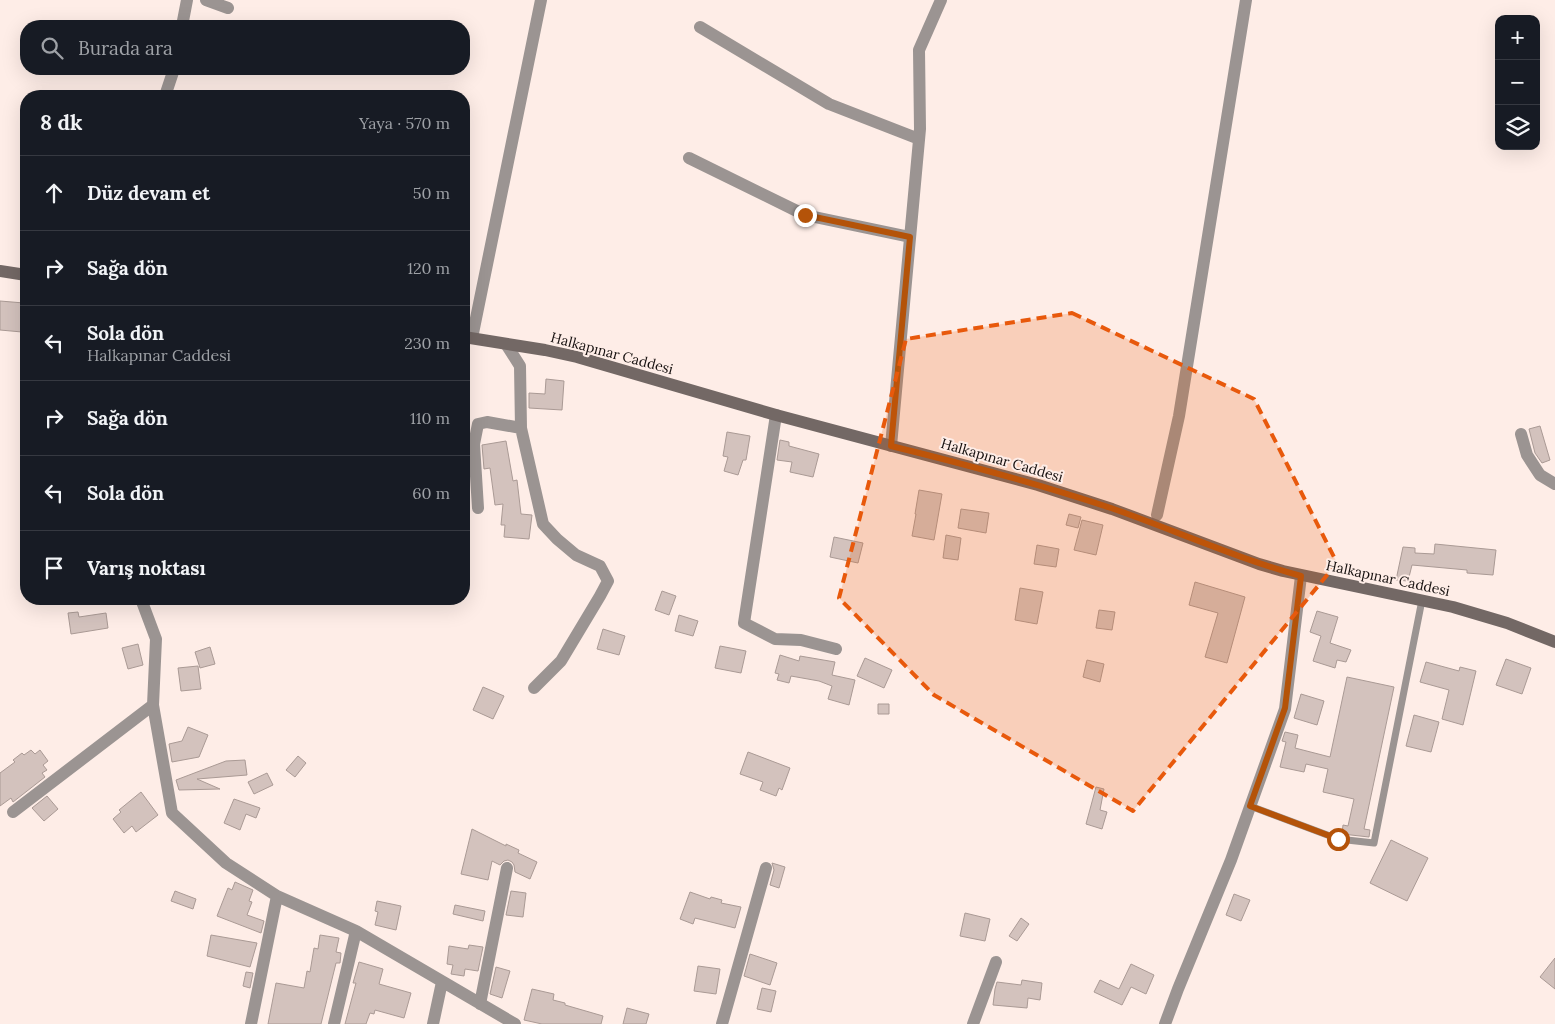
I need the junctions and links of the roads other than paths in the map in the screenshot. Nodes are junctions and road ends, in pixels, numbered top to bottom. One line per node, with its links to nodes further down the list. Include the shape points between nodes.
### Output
1 (187, 0): 7 (street)
2 (206, 0): 6 (street)
3 (541, 0): 16 (street)
4 (941, 0): 11 (street, via 919,50)
5 (1246, 0): 25 (street, via 1179,416)
6 (228, 8)
7 (183, 20)
8 (700, 27): 11 (street, via 829,104)
9 (172, 75): 10 (street)
10 (167, 90)
11 (919, 139): 13 (street)
12 (689, 158): 13 (street, via 805,215)
13 (910, 237): 22 (street)
14 (0, 271): 15 (main road)
15 (20, 274)
16 (470, 329)
17 (470, 338): 18 (main road, Halkapınar Caddesi)
18 (506, 344): 19 (main road, Halkapınar Caddesi, via 585,360); 20 (street, via 520,366)
19 (776, 415): 22 (main road, Halkapınar Caddesi); 30 (street, via 744,623 775,639 801,640)
20 (521, 428): 24 (street, via 487,422 478,424 474,444); 31 (street, via 543,524 576,555 600,566 608,581 561,661)
21 (1521, 434): 23 (street, via 1527,455 1540,475)
22 (891, 446): 26 (main road, Halkapınar Caddesi, via 1038,485)
23 (1555, 484)
24 (478, 508)
25 (1157, 515)
26 (1301, 576): 27 (main road, Halkapınar Caddesi); 33 (street, via 1285,708)
27 (1422, 600): 29 (main road, Halkapınar Caddesi, via 1479,614); 33 (lane, via 1374,843 1338,839)
28 (143, 605): 32 (street, via 156,639)
29 (1555, 642)
30 (836, 649)
31 (534, 688)
32 (153, 705): 34 (street); 37 (street, via 172,813 226,863)
33 (1250, 806): 48 (street)
34 (13, 812)
35 (507, 868): 41 (street)
36 (766, 868): 46 (street)
37 (277, 896): 38 (street); 42 (street)
38 (356, 931): 40 (street); 43 (street)
39 (996, 962): 47 (street)
40 (442, 982): 41 (street); 44 (street)
41 (480, 1004): 45 (street)
42 (251, 1024)
43 (334, 1024)
44 (433, 1024)
45 (515, 1024)
46 (722, 1024)
47 (973, 1024)
48 (1165, 1024)

